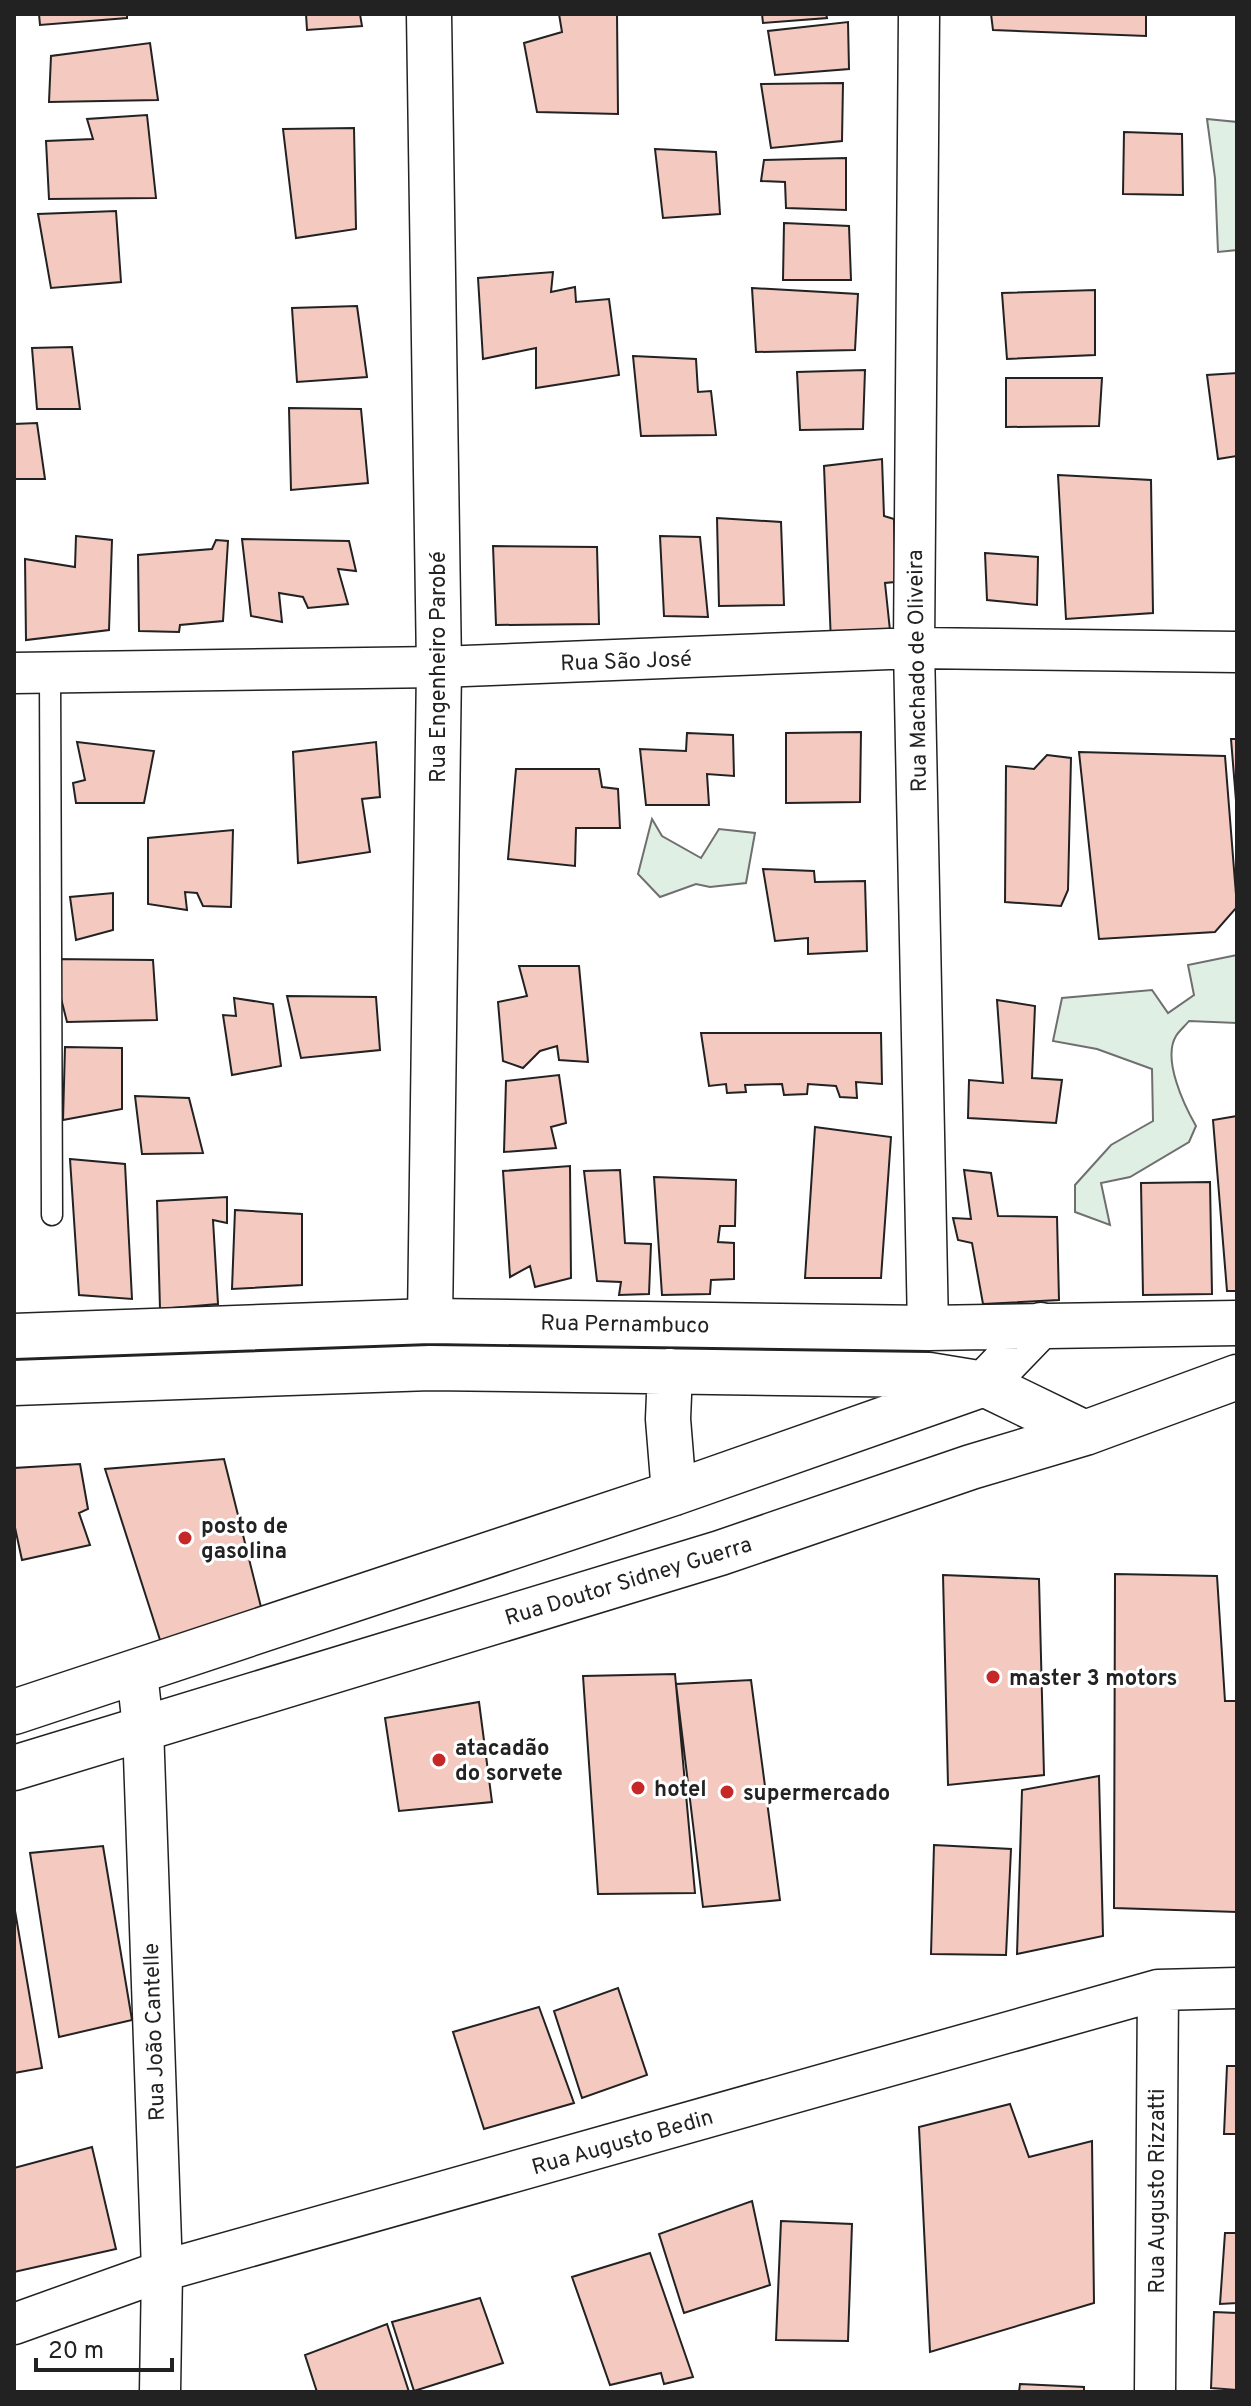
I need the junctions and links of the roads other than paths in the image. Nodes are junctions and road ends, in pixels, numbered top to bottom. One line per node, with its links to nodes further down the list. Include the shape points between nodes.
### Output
1 (429, 14): 5 (main road, Rua Engenheiro Parobé)
2 (919, 14): 3 (street, Rua Machado de Oliveira)
3 (914, 648): 4 (street, Rua São José); 5 (street, Rua São José); 11 (street, Rua Machado de Oliveira)
4 (1237, 652)
5 (439, 667): 6 (street, Rua São José); 8 (main road, Rua Engenheiro Parobé)
6 (32, 673): 7 (lane)
7 (52, 1215)
8 (430, 1321): 11 (main road, Rua Pernambuco); 12 (main road, Rua Pernambuco)
9 (1237, 1323): 10 (main road, Rua Pernambuco)
10 (1041, 1325): 11 (main road, Rua Pernambuco); 16 (main road)
11 (928, 1328)
12 (14, 1336)
13 (670, 1371): 15 (main road, via 430,1368); 16 (main road, via 929,1375); 18 (main road)
14 (1237, 1377): 17 (main road, Rua Doutor Sidney Guerra)
15 (14, 1383)
16 (984, 1384): 17 (main road); 18 (main road)
17 (1085, 1433): 21 (main road, Rua Doutor Sidney Guerra, via 720,1553)
18 (674, 1493): 19 (main road)
19 (137, 1673): 20 (main road); 21 (street, Rua João Cantelle)
20 (14, 1712)
21 (143, 1727): 22 (main road, Rua Doutor Sidney Guerra); 25 (street, Rua João Cantelle)
22 (14, 1768)
23 (1237, 1988): 24 (street, Rua Augusto Bedin)
24 (1158, 1990): 25 (street, Rua Augusto Bedin); 28 (street, Rua Augusto Rizzatti)
25 (162, 2271): 26 (street, Rua Augusto Bedin); 27 (street, Rua João Cantelle)
26 (14, 2324)
27 (160, 2392)
28 (1155, 2392)

